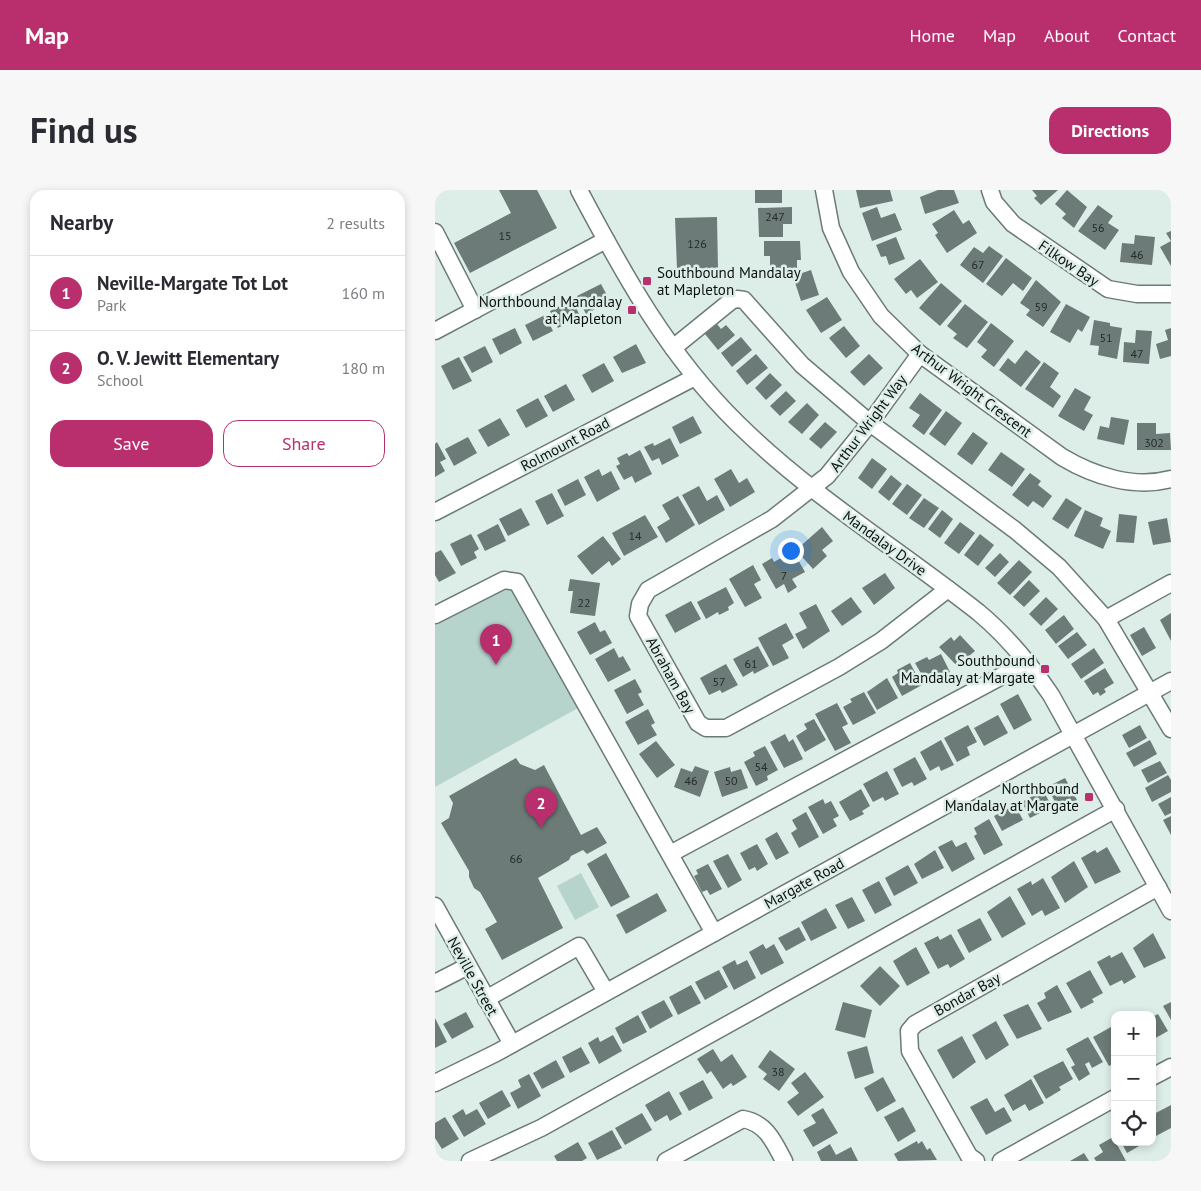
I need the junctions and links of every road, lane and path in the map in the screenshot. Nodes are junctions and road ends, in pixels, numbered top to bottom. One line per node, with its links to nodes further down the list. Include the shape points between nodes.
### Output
1 (579, 190): 5 (street, Mandalay Drive)
2 (824, 190): 10 (street, Arthur Wright Crescent, via 831,228 851,272 881,316)
3 (990, 190): 6 (street, Filkow Bay, via 994,202 1013,224 1108,289 1137,294)
4 (435, 232): 7 (street)
5 (605, 240): 7 (street); 9 (street, Mandalay Drive, via 642,306)
6 (1171, 294)
7 (475, 310): 8 (street)
8 (435, 331)
9 (673, 348): 11 (street, Mandalay Drive); 12 (street, via 731,301 737,298 744,300 803,365)
10 (920, 354): 12 (street, Arthur Wright Way); 13 (street, Arthur Wright Crescent, via 1082,469 1123,481)
11 (695, 377): 14 (street, Mandalay Drive, via 737,423); 15 (street, Rolmount Road)
12 (870, 423): 14 (street, Arthur Wright Way, via 827,476); 19 (street, via 1042,551)
13 (1171, 479)
14 (810, 488): 17 (street, Mandalay Drive); 17 (street, Abraham Bay, via 772,519 648,590 643,596 638,616 698,723 713,729 737,723 881,641)
15 (435, 512)
16 (1171, 583): 19 (street)
17 (948, 589): 20 (street, Mandalay Drive, via 1002,632)
18 (435, 616): 26 (street, via 504,580 517,582)
19 (1106, 619): 22 (street)
20 (1027, 662): 24 (street, Mandalay Drive); 26 (street)
21 (1171, 681): 22 (street, Margate Road)
22 (1151, 692): 23 (street); 24 (street, Margate Road)
23 (1171, 730)
24 (1073, 734): 25 (street, Mandalay Drive); 30 (street, Margate Road)
25 (1116, 809): 27 (street, Mandalay Drive); 40 (street, via 550,1124)
26 (670, 854): 30 (street)
27 (1158, 887): 29 (street, Mandalay Drive); 43 (street, Bondar Bay, via 915,1024 909,1031 910,1051 969,1156)
28 (435, 906): 31 (street, Neville Street)
29 (1171, 911)
30 (714, 933): 33 (street, Margate Road)
31 (468, 966): 32 (street); 34 (street, Neville Street)
32 (435, 983)
33 (606, 992): 34 (street, via 579,946); 35 (street, Margate Road)
34 (486, 999): 35 (street, Neville Street)
35 (512, 1044): 38 (street, Margate Road)
36 (1171, 1067): 37 (street)
37 (1156, 1075)
38 (435, 1083)
39 (1111, 1100): 44 (street)
40 (471, 1161)
41 (666, 1161): 42 (street, via 743,1119 755,1121 763,1127)
42 (784, 1161)
43 (976, 1161)
44 (1001, 1161)

